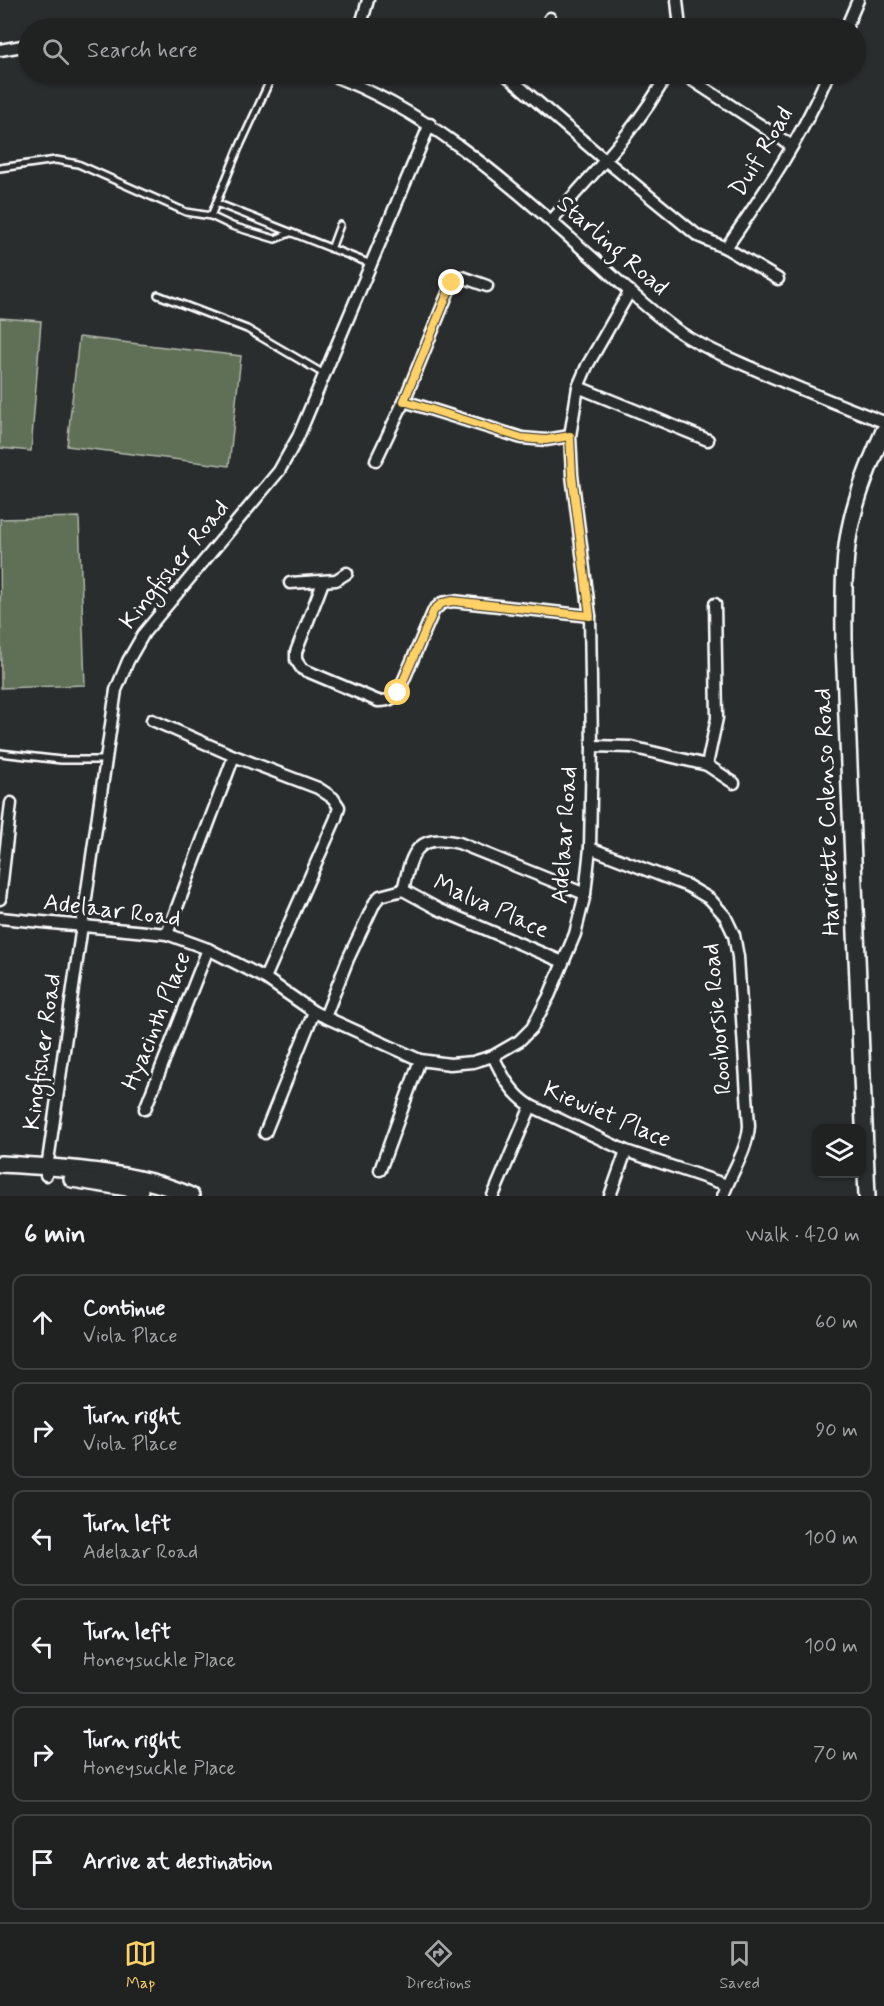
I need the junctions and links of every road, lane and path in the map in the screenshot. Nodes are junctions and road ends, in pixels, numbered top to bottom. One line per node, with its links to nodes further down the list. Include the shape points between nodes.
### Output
1 (368, 0): 4 (street)
2 (677, 0): 5 (street)
3 (858, 0): 6 (street)
4 (363, 18)
5 (679, 18)
6 (850, 18)
7 (18, 47): 8 (street)
8 (0, 50)
9 (268, 84): 19 (lane)
10 (352, 84): 15 (street, Starling Road)
11 (526, 84): 17 (street)
12 (662, 84): 17 (street)
13 (698, 84): 16 (street)
14 (824, 84): 16 (street, Duif Road)
15 (430, 124): 21 (street, Starling Road); 26 (street, Kingfisher Road)
16 (792, 146): 24 (street, Duif Road)
17 (605, 160): 21 (street); 24 (street, via 698,236)
18 (0, 168): 20 (lane, via 63,160 186,212)
19 (216, 203): 20 (lane); 23 (lane)
20 (211, 216): 23 (lane, via 274,239)
21 (551, 221): 29 (street, Starling Road)
22 (340, 225): 25 (lane)
23 (290, 232): 25 (lane)
24 (726, 248): 27 (street)
25 (331, 249): 26 (lane)
26 (372, 264): 31 (street, Kingfisher Road)
27 (778, 279)
28 (487, 286): 33 (street, via 462,277 452,283)
29 (630, 291): 32 (street, Adelaar Road); 34 (street, Starling Road, via 680,332 708,349)
30 (158, 295): 31 (lane, via 247,329)
31 (325, 375): 48 (street, Kingfisher Road, via 279,471 144,633 128,661 116,690)
32 (579, 387): 36 (street, Adelaar Road); 37 (street)
33 (404, 401): 36 (street, via 522,438); 38 (street)
34 (884, 422)
35 (884, 431): 79 (street, Harriette Colenso Road, via 852,519 844,588)
36 (570, 436): 43 (street, Adelaar Road)
37 (708, 440)
38 (376, 460)
39 (346, 573): 40 (street, via 339,579)
40 (323, 582): 41 (street); 43 (street, via 296,652 298,664 378,701 398,693 434,610 442,603)
41 (290, 583)
42 (715, 604): 49 (street, via 717,718)
43 (590, 616): 45 (street, Adelaar Road)
44 (152, 720): 47 (street)
45 (592, 746): 49 (street, via 631,747); 52 (street, Adelaar Road)
46 (0, 753): 48 (lane)
47 (234, 756): 58 (street); 61 (street, via 318,788 339,807)
48 (106, 760): 57 (street, Kingfisher Road)
49 (707, 765): 50 (street)
50 (734, 783)
51 (11, 803): 55 (street)
52 (590, 848): 54 (street, Adelaar Road); 74 (street, Rooiborsie Road, via 710,898 734,935 749,1126 744,1150)
53 (403, 890): 54 (street, via 415,850 437,839 459,843); 60 (street, Malva Place); 63 (street, via 378,898 348,959)
54 (585, 894): 60 (street, Adelaar Road)
55 (0, 899)
56 (0, 918): 57 (street, Adelaar Road)
57 (83, 927): 58 (street, Adelaar Road); 71 (street, Kingfisher Road)
58 (167, 934): 59 (street, Adelaar Road)
59 (208, 949): 61 (street, Adelaar Road); 67 (street, Hyacinth Place)
60 (563, 962): 64 (street, Adelaar Road, via 532,1028)
61 (265, 978): 62 (street, Adelaar Road)
62 (314, 1012): 63 (street, Adelaar Road); 68 (street)
63 (326, 1017): 65 (street, Adelaar Road)
64 (493, 1056): 65 (street, Adelaar Road, via 450,1064); 66 (street, Kiewiet Place, via 505,1082)
65 (420, 1060): 72 (street)
66 (531, 1106): 69 (street, Kiewiet Place); 77 (street)
67 (145, 1109)
68 (264, 1133)
69 (626, 1150): 74 (street, Kiewiet Place); 78 (street)
70 (0, 1164): 71 (street)
71 (47, 1170): 73 (street); 75 (street); 76 (street, via 113,1174)
72 (380, 1170)
73 (0, 1173)
74 (725, 1190)
75 (160, 1196)
76 (191, 1196)
77 (493, 1196)
78 (610, 1196)
79 (867, 1196)

